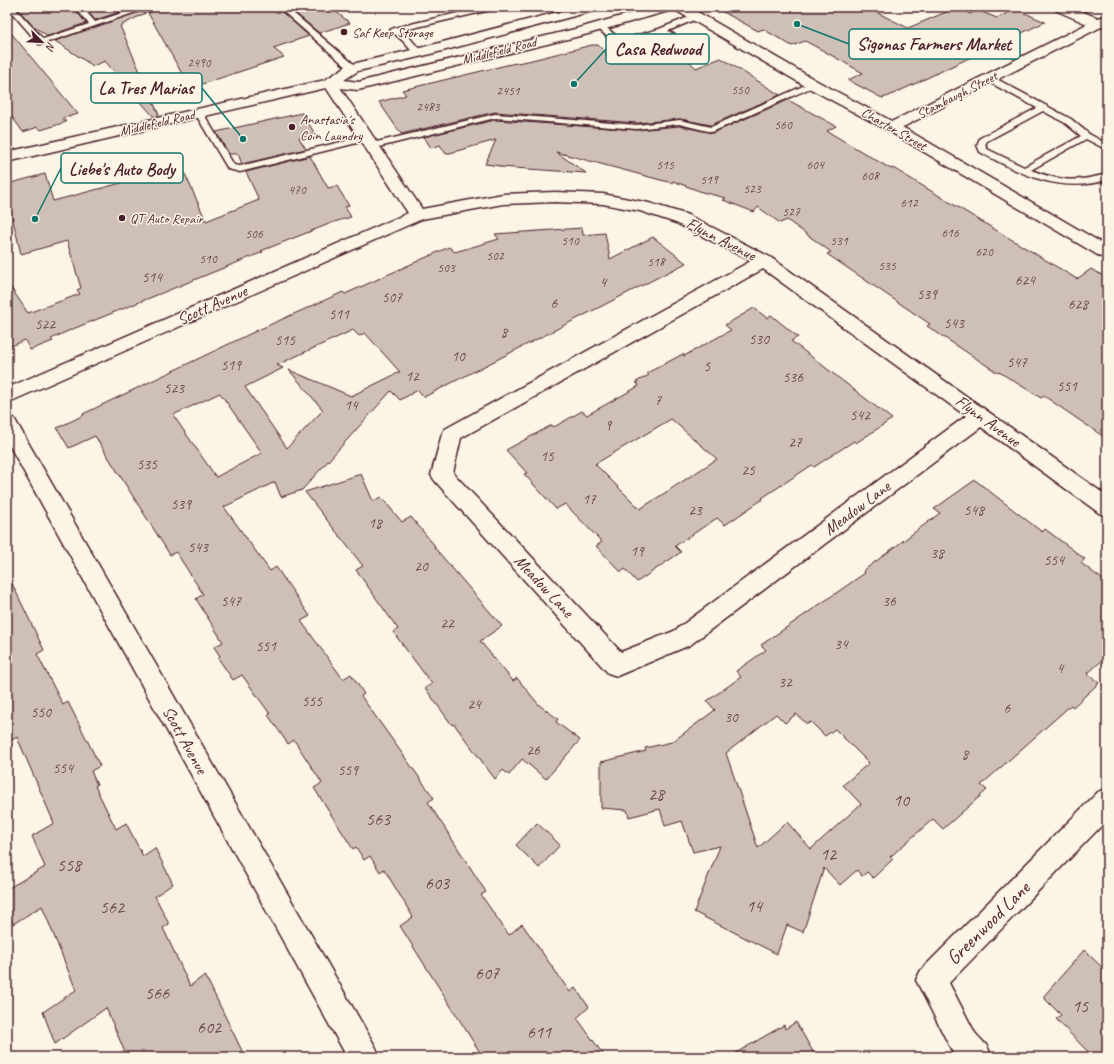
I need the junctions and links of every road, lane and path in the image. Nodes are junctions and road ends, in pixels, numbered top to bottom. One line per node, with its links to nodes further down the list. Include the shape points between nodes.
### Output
1 (10, 7): 12 (lane, via 42,42)
2 (78, 7): 12 (lane)
3 (147, 7): 12 (lane)
4 (282, 7): 17 (lane)
5 (492, 7): 15 (lane, via 394,30)
6 (592, 7): 15 (street, Middlefield Road)
7 (667, 7): 13 (street, Middlefield Road)
8 (680, 7): 10 (street, Charter Street)
9 (1060, 7): 11 (street)
10 (697, 17): 14 (lane); 20 (street, Charter Street)
11 (1102, 21): 18 (street, Stambaugh Street)
12 (94, 25)
13 (599, 26): 14 (lane, via 620,43); 19 (street, Middlefield Road, via 358,86)
14 (662, 31): 16 (lane)
15 (418, 53): 17 (street, Middlefield Road)
16 (702, 54)
17 (353, 68): 19 (street, Middlefield Road)
18 (990, 78): 21 (lane); 23 (street, Stambaugh Street)
19 (330, 83): 22 (street, Middlefield Road); 25 (street)
20 (812, 84): 23 (street, Charter Street); 25 (lane, via 712,130 680,122 637,127 495,116)
21 (1043, 108): 24 (lane, via 1068,121); 28 (lane, via 983,140 980,145 983,150)
22 (200, 113): 25 (lane, via 231,167 240,169); 27 (street, Middlefield Road)
23 (892, 127): 31 (street, Charter Street)
24 (1086, 136): 26 (lane); 28 (lane)
25 (368, 142): 30 (street)
26 (1107, 148)
27 (7, 157)
28 (1023, 171): 29 (lane, via 1056,181 1078,183 1098,181)
29 (1107, 177)
30 (418, 215): 32 (street, Flynn Avenue, via 503,199 603,199 643,207 682,219); 33 (street, Scott Avenue)
31 (1107, 253)
32 (764, 261): 34 (street, Flynn Avenue); 34 (street, Meadow Lane, via 452,434 442,475 616,665 682,638)
33 (7, 396)
34 (981, 416): 36 (street, Flynn Avenue)
35 (7, 423): 38 (street, Scott Avenue)
36 (1107, 507)
37 (1107, 801): 39 (street, Greenwood Lane, via 931,980 964,1044)
38 (364, 1057)
39 (976, 1057)

